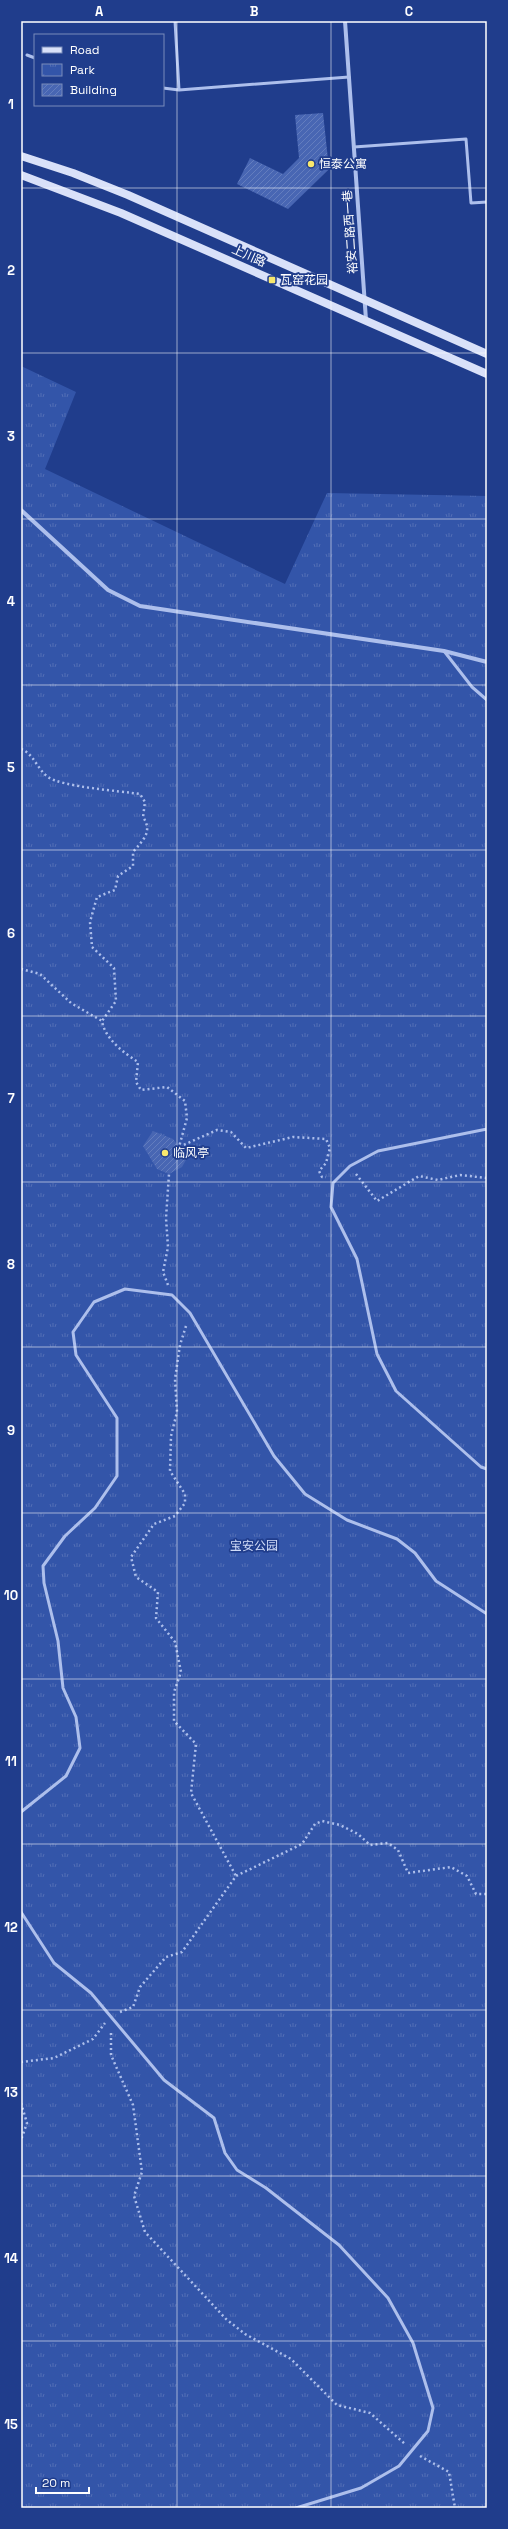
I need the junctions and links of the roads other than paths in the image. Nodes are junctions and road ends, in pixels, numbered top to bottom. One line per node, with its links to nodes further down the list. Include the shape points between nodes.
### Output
1 (175, 21): 7 (lane)
2 (346, 21): 5 (street, 裕安二路西一巷)
3 (27, 55): 4 (lane)
4 (34, 58)
5 (349, 77): 7 (lane); 8 (street, 裕安二路西一巷)
6 (164, 88): 7 (lane)
7 (179, 90)
8 (354, 147): 11 (lane, via 466,139 472,203); 12 (street, 裕安二路西一巷)
9 (21, 156): 12 (main road, 上川路, via 74,173 128,195)
10 (21, 175): 13 (main road, 上川路, via 121,213)
11 (487, 202)
12 (364, 300): 13 (street, 裕安二路西一巷); 14 (main road, 上川路)
13 (366, 321): 15 (main road, 上川路)
14 (487, 354)
15 (487, 374)
16 (21, 510): 17 (street, via 108,590 140,606)
17 (444, 651): 18 (street); 19 (lane, via 472,687)
18 (487, 662)
19 (487, 700)
20 (487, 1129): 21 (lane, via 378,1151 350,1166 333,1183 331,1207 357,1259 377,1354 396,1391)
21 (487, 1470)
22 (487, 1614): 23 (lane, via 436,1581 415,1553 397,1539 348,1520 305,1494 274,1456 190,1313 172,1295 125,1288 94,1302 73,1332 76,1355 117,1418 117,1476 95,1508 65,1536 43,1566 44,1583 58,1641 63,1688 76,1716 80,1748 66,1776)
23 (21, 1812)
24 (21, 1912): 25 (lane, via 54,1963 91,1993 164,2080 214,2118 225,2153 237,2170 266,2188 339,2245 388,2298 413,2343 433,2408 428,2431 400,2466 361,2488)
25 (296, 2508)

